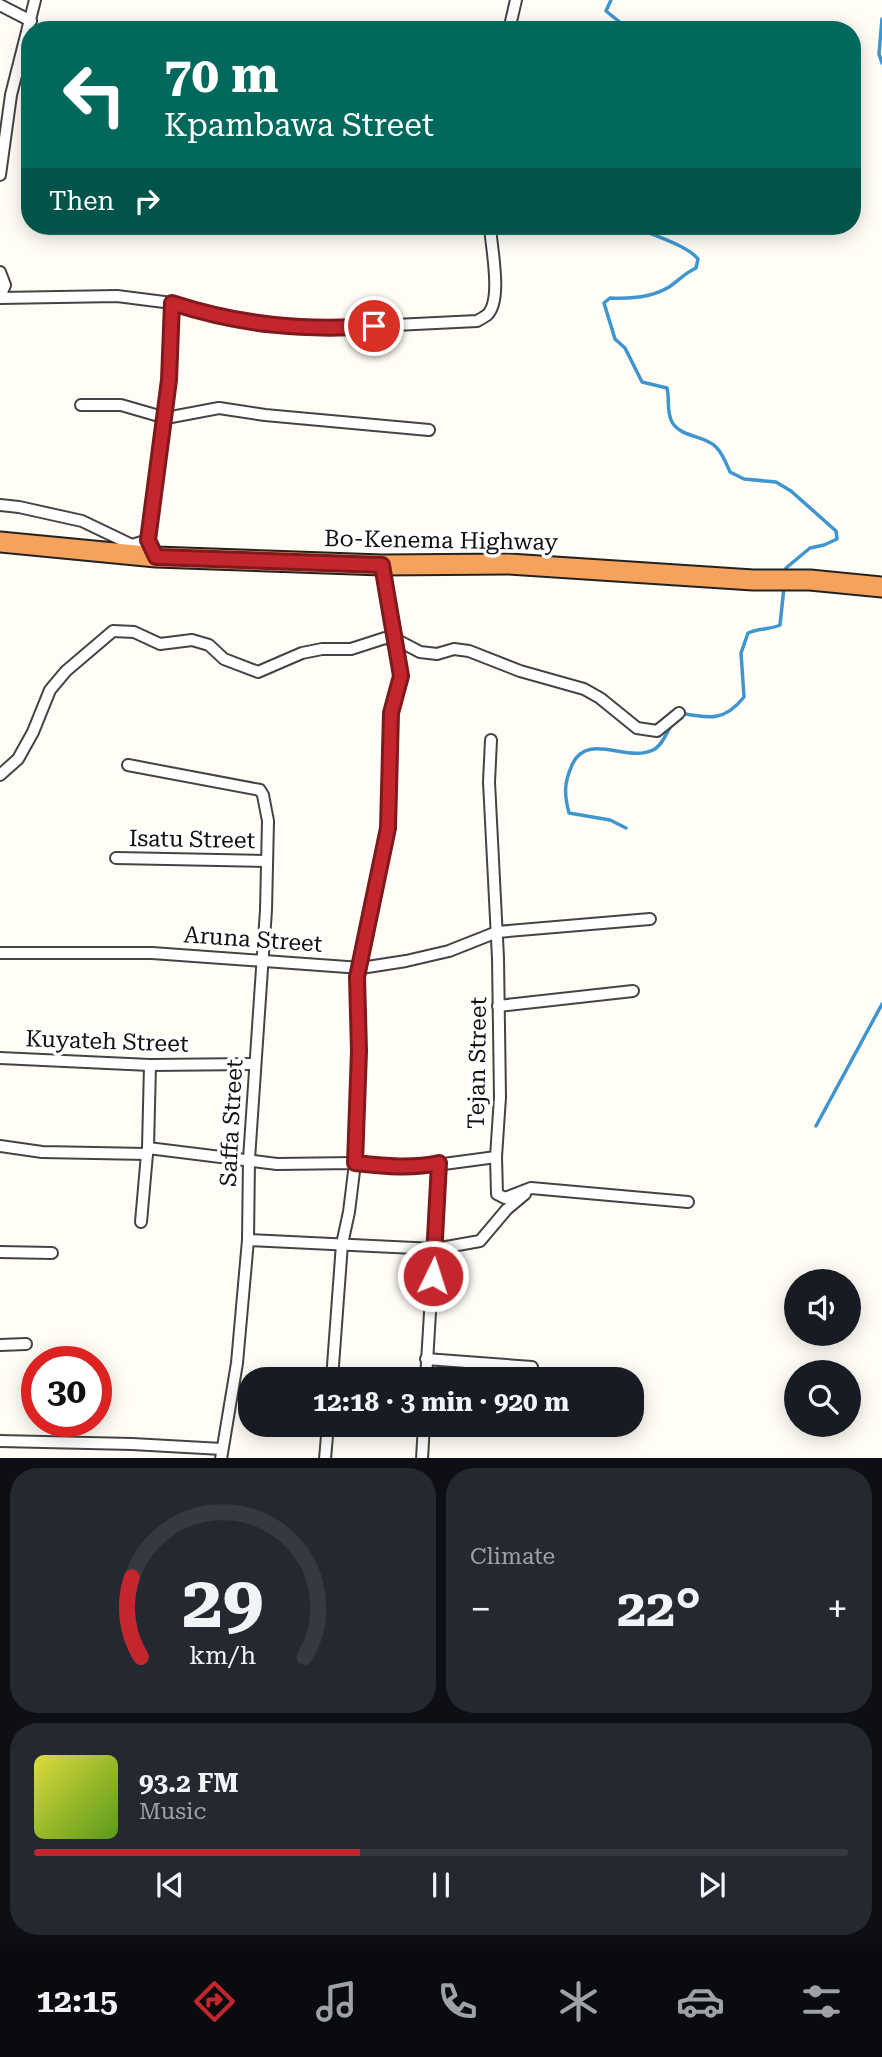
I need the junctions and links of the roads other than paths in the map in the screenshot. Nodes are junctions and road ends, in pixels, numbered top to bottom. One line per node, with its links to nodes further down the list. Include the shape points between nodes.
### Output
1 (35, 0): 4 (street)
2 (516, 0): 5 (street)
3 (0, 5): 4 (street)
4 (31, 21)
5 (511, 21)
6 (21, 58): 7 (street)
7 (0, 175)
8 (491, 235): 11 (street, via 494,302 488,314 477,321 279,326 213,316)
9 (0, 272): 10 (street, via 5,285)
10 (0, 297): 11 (street, via 117,296)
11 (172, 303): 13 (street)
12 (81, 405): 13 (street, via 121,405)
13 (166, 418): 14 (street, via 219,408); 17 (street)
14 (429, 430)
15 (0, 505): 17 (street, via 82,521 132,545)
16 (0, 542): 17 (highway, Bo-Kenema Highway)
17 (152, 548): 18 (highway, Bo-Kenema Highway)
18 (382, 565): 19 (highway, Bo-Kenema Highway, via 509,564); 20 (street)
19 (882, 587)
20 (393, 640): 21 (street, via 419,652 469,651 584,689 637,728 657,731); 24 (street, via 302,653 258,672 192,640 160,644 134,632 113,631 50,690 18,759); 31 (street, via 401,676 391,713 388,828)
21 (679, 713)
22 (491, 740): 28 (street, Tejan Street)
23 (128, 765): 26 (street, Saffa Street, via 260,790 268,821)
24 (0, 775)
25 (116, 858): 26 (street, Isatu Street)
26 (267, 861): 30 (street, Saffa Street)
27 (650, 919): 28 (street, Aruna Street)
28 (497, 932): 31 (street, Aruna Street, via 449,951); 33 (street, Tejan Street)
29 (0, 953): 30 (street, Aruna Street, via 152,953)
30 (262, 961): 31 (street, Aruna Street); 35 (street, Saffa Street)
31 (361, 968): 41 (street, via 357,977)
32 (633, 992): 33 (street)
33 (498, 1006): 39 (street, Tejan Street)
34 (0, 1058): 36 (street, Kuyateh Street)
35 (254, 1064): 36 (street, Kuyateh Street); 40 (street, Saffa Street)
36 (150, 1065): 38 (street)
37 (0, 1146): 38 (street, via 41,1152)
38 (148, 1151): 40 (street); 45 (street)
39 (496, 1157): 42 (street); 43 (street, Tejan Street, via 497,1194 505,1198)
40 (249, 1159): 41 (street, via 276,1164); 46 (street, Saffa Street)
41 (355, 1163): 42 (street, via 421,1167); 47 (street)
42 (439, 1163): 48 (street)
43 (531, 1188): 44 (street); 48 (street, via 480,1241)
44 (688, 1202)
45 (141, 1222)
46 (248, 1240): 47 (street); 60 (street, Saffa Street, via 237,1363)
47 (342, 1244): 48 (street); 54 (street)
48 (435, 1249): 53 (street)
49 (0, 1252): 50 (street)
50 (52, 1253)
51 (26, 1344): 52 (street)
52 (0, 1345)
53 (426, 1359): 55 (street); 56 (street)
54 (333, 1367)
55 (426, 1367)
56 (532, 1367)
57 (327, 1437): 61 (street)
58 (423, 1437): 62 (street)
59 (0, 1441): 60 (street, via 132,1444)
60 (221, 1454)
61 (325, 1458)
62 (422, 1458)

